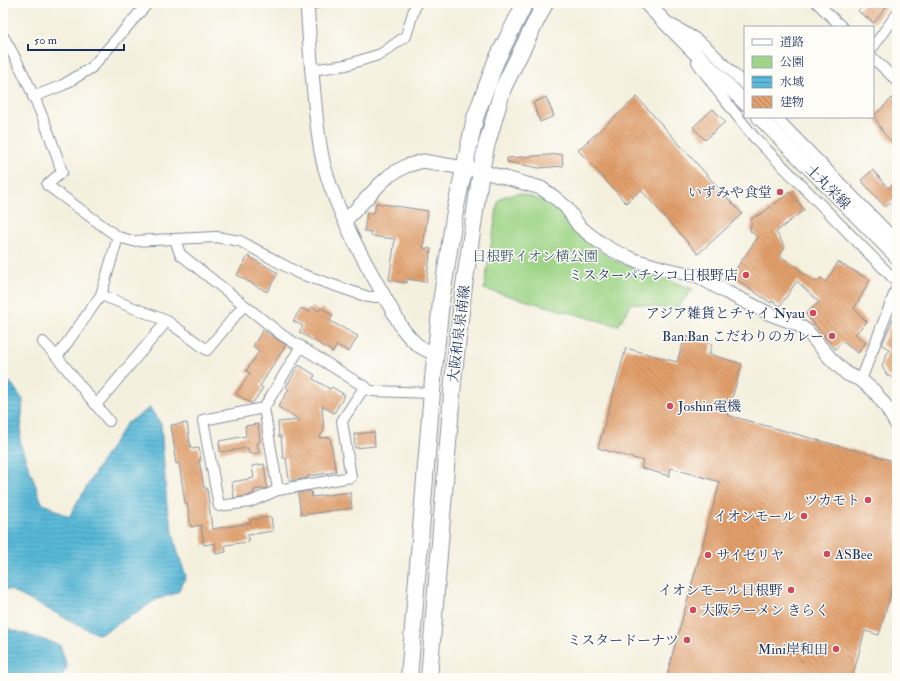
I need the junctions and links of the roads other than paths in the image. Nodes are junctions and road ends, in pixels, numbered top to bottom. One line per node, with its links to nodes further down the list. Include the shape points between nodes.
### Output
1 (148, 3): 18 (street, via 91,68 63,85)
2 (311, 3): 15 (street)
3 (416, 3): 15 (street, via 406,36 381,54 346,65)
4 (525, 3): 22 (main road, 大阪和泉泉南線, via 496,61 475,118)
5 (545, 3): 23 (main road, 大阪和泉泉南線, via 503,88)
6 (646, 3): 9 (main road)
7 (817, 3): 10 (street)
8 (897, 14): 13 (street)
9 (661, 18): 12 (main road); 17 (street, via 706,46)
10 (841, 26)
11 (3, 36): 18 (street)
12 (682, 40): 19 (main road); 29 (street, via 753,136)
13 (874, 46)
14 (874, 59): 16 (street)
15 (311, 70): 24 (street, via 325,170)
16 (897, 81)
17 (744, 84)
18 (33, 97): 25 (street, via 53,143 62,172 47,185)
19 (744, 102)
20 (760, 118): 28 (main road, 土丸栄線)
21 (777, 118): 27 (street)
22 (464, 167): 23 (street); 24 (street, via 423,161 406,166 381,183); 37 (main road, 大阪和泉泉南線, via 441,302)
23 (481, 171): 39 (street, via 541,188 566,207 579,226 610,250 665,270 698,276 770,314 797,324 807,331 847,374); 48 (main road, 大阪和泉泉南線, via 453,381)
24 (345, 222): 32 (street)
25 (118, 237): 26 (street, via 133,240); 31 (street)
26 (175, 239): 32 (street, via 216,237 240,241 298,273 368,297); 33 (street, via 180,254)
27 (897, 241)
28 (897, 257)
29 (897, 282)
30 (897, 287): 39 (street)
31 (101, 295): 34 (street); 38 (street)
32 (385, 297): 37 (street, via 412,342)
33 (244, 305): 34 (street, via 207,350); 36 (street)
34 (167, 321): 42 (street)
35 (43, 342): 38 (street)
36 (300, 346): 40 (street); 43 (street)
37 (436, 354): 41 (main road, 大阪和泉泉南線)
38 (57, 357): 42 (street)
39 (861, 380): 45 (street, via 874,390)
40 (365, 386): 41 (street, via 371,391); 46 (street, via 342,422 351,477)
41 (432, 393): 47 (main road, 大阪和泉泉南線)
42 (96, 405): 44 (street)
43 (264, 408): 46 (street); 46 (street, via 203,420 219,506 250,502)
44 (109, 420)
45 (897, 425)
46 (278, 490)
47 (409, 678)
48 (430, 678)

